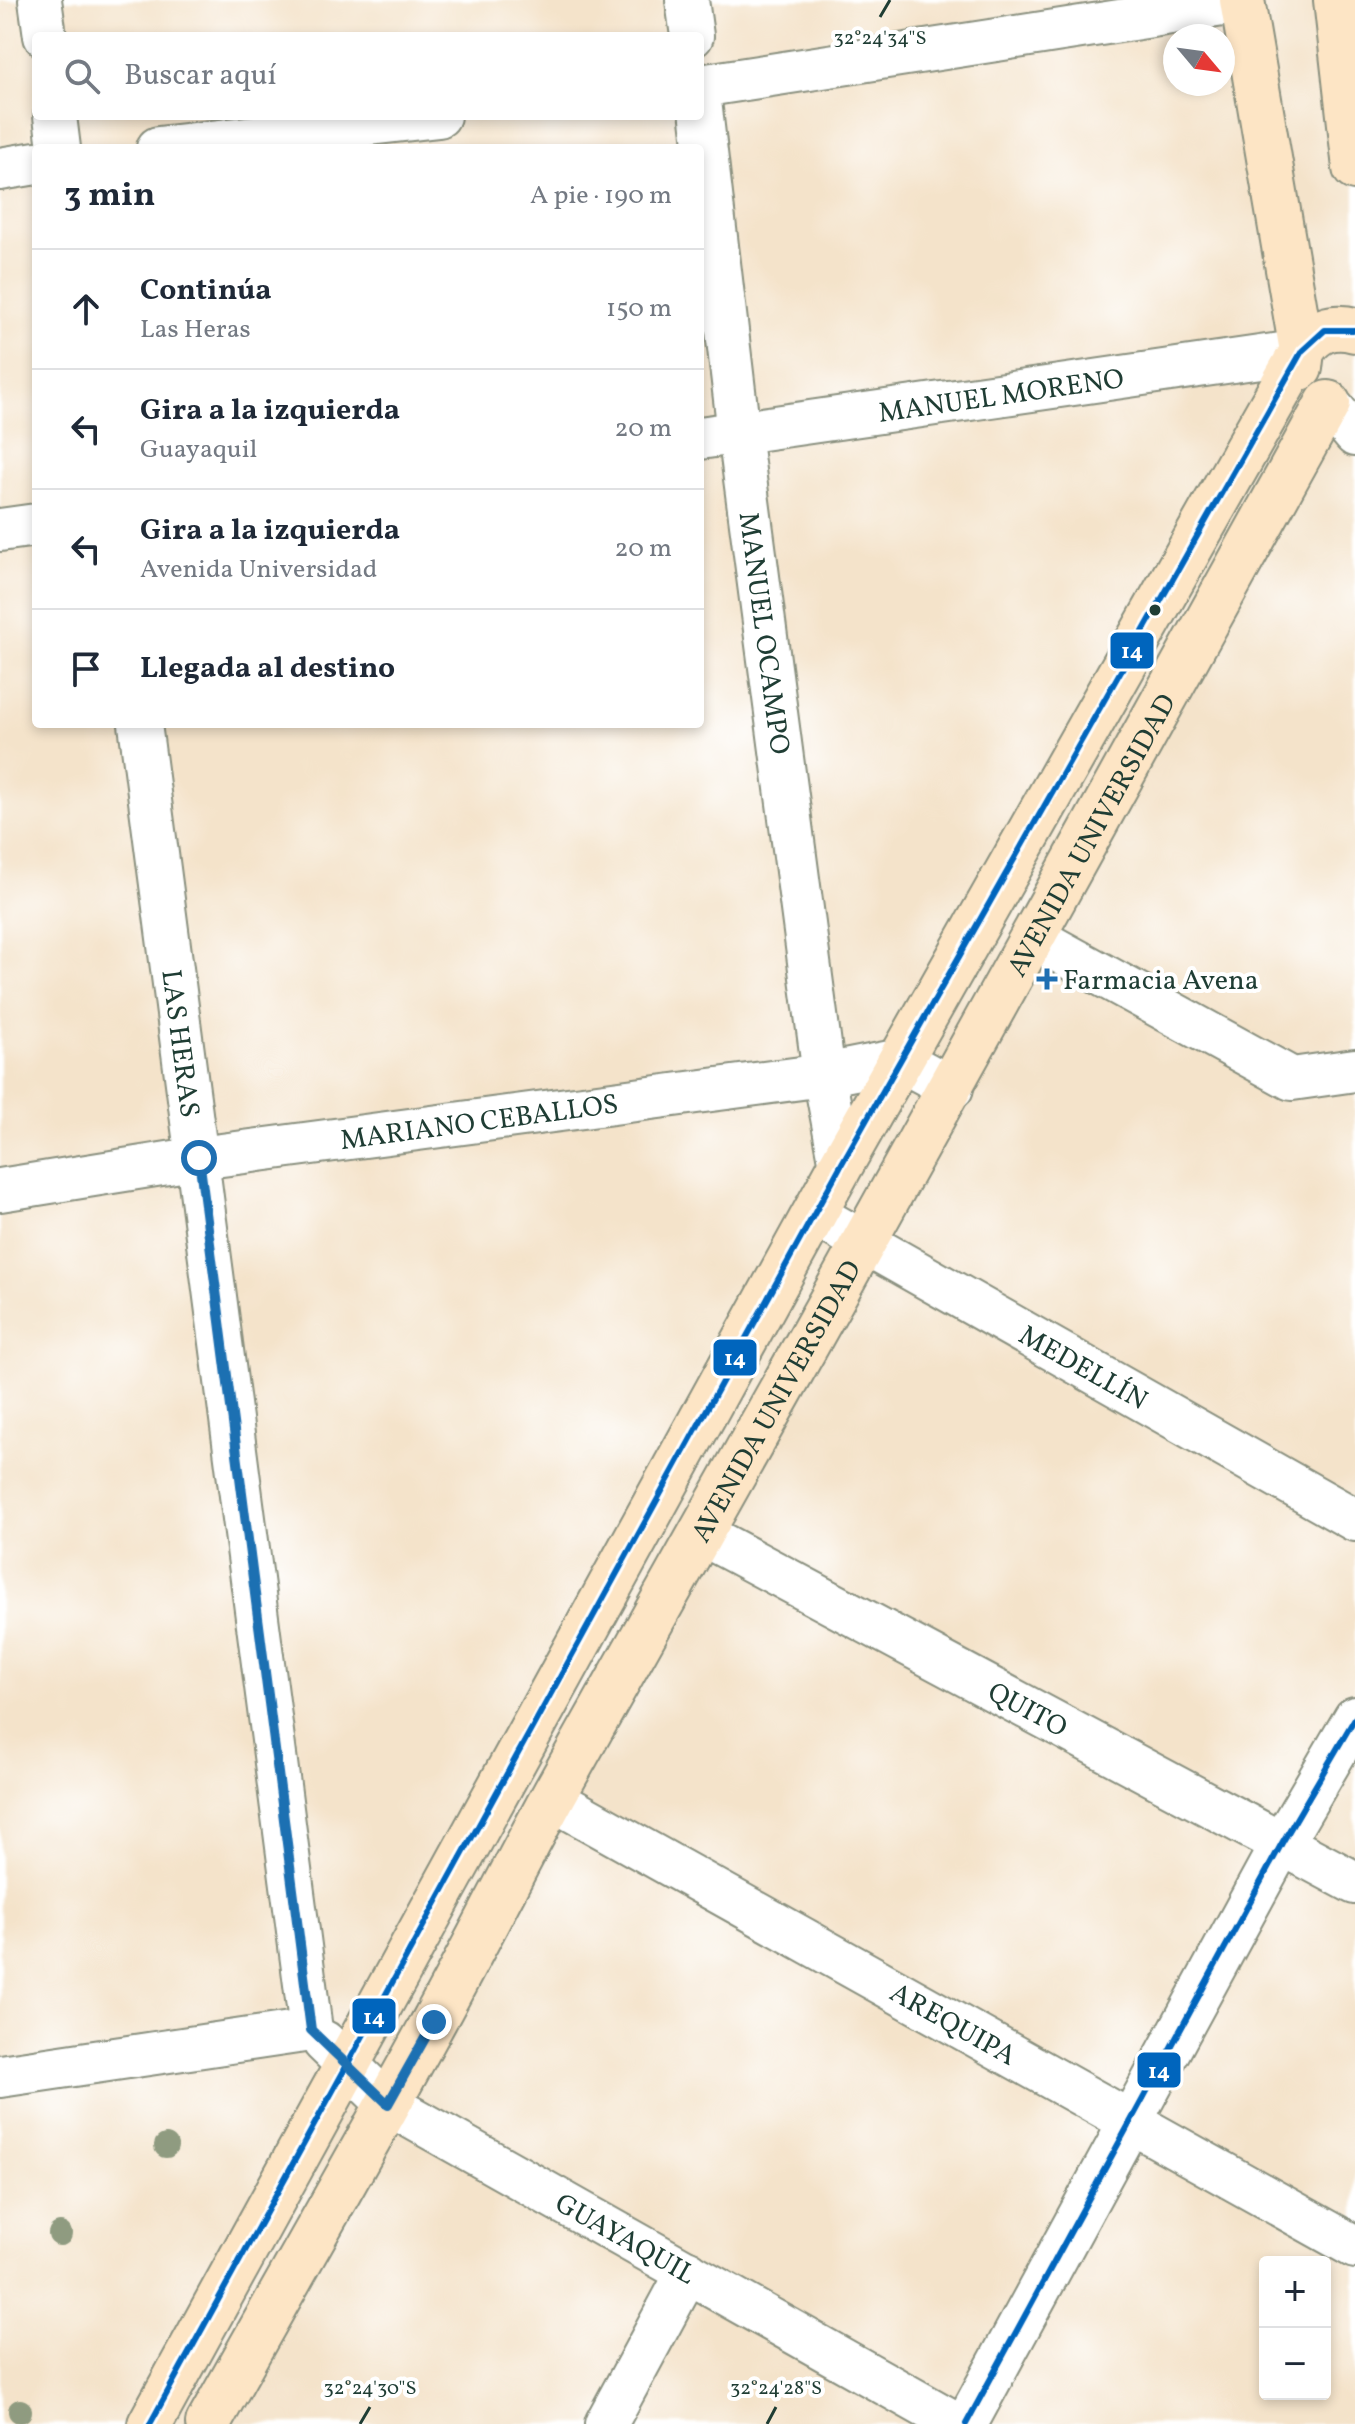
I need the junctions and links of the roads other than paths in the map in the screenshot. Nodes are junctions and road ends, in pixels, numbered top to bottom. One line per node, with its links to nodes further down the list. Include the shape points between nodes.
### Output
1 (40, 0): 5 (street)
2 (687, 0): 6 (street)
3 (1336, 0): 16 (main road)
4 (1242, 1): 7 (street); 19 (main road)
5 (44, 32)
6 (691, 32)
7 (704, 85)
8 (56, 120): 11 (street)
9 (404, 120): 12 (street)
10 (701, 120): 13 (street, MANUEL OCAMPO)
11 (58, 144)
12 (193, 144)
13 (703, 144)
14 (32, 164): 17 (street)
15 (704, 168): 21 (street, MANUEL OCAMPO)
16 (1355, 168)
17 (0, 169)
18 (1355, 330): 19 (main road, via 1330,327)
19 (1302, 351): 20 (main road, via 1303,383 1309,392); 21 (street, MANUEL MORENO); 26 (main road, AVENIDA UNIVERSIDAD)
20 (1346, 413): 25 (main road, AVENIDA UNIVERSIDAD)
21 (720, 436): 28 (street, MANUEL OCAMPO)
22 (32, 526): 23 (street)
23 (0, 530)
24 (141, 728): 30 (street, LAS HERAS)
25 (1035, 938): 27 (street, via 1292,1079); 29 (main road, AVENIDA UNIVERSIDAD)
26 (900, 1060): 28 (street, MARIANO CEBALLOS); 29 (street); 31 (main road, AVENIDA UNIVERSIDAD)
27 (1355, 1070)
28 (824, 1075): 30 (street, MARIANO CEBALLOS); 31 (street, MANUEL OCAMPO)
29 (952, 1088): 34 (main road, AVENIDA UNIVERSIDAD)
30 (199, 1158): 32 (street, MARIANO CEBALLOS); 41 (street, LAS HERAS)
31 (841, 1165): 33 (main road, AVENIDA UNIVERSIDAD)
32 (0, 1190)
33 (814, 1214): 34 (street, MEDELLÍN); 42 (main road, AVENIDA UNIVERSIDAD)
34 (862, 1241): 35 (street, MEDELLÍN); 36 (main road, AVENIDA UNIVERSIDAD)
35 (1355, 1520)
36 (702, 1534): 38 (main road, AVENIDA UNIVERSIDAD); 39 (street, QUITO)
37 (1355, 1718): 39 (street)
38 (552, 1799): 44 (main road, AVENIDA UNIVERSIDAD); 45 (street, AREQUIPA)
39 (1282, 1843): 40 (street, QUITO); 45 (street)
40 (1355, 1883)
41 (311, 2030): 42 (street, GUAYAQUIL); 43 (street)
42 (349, 2065): 44 (street, GUAYAQUIL); 48 (main road, AVENIDA UNIVERSIDAD)
43 (0, 2076)
44 (388, 2104): 47 (street, GUAYAQUIL); 49 (main road, AVENIDA UNIVERSIDAD)
45 (1132, 2124): 46 (street, AREQUIPA); 52 (street)
46 (1355, 2247)
47 (688, 2272): 50 (street); 51 (street, GUAYAQUIL)
48 (150, 2424)
49 (208, 2424)
50 (606, 2424)
51 (957, 2424)
52 (966, 2424)

